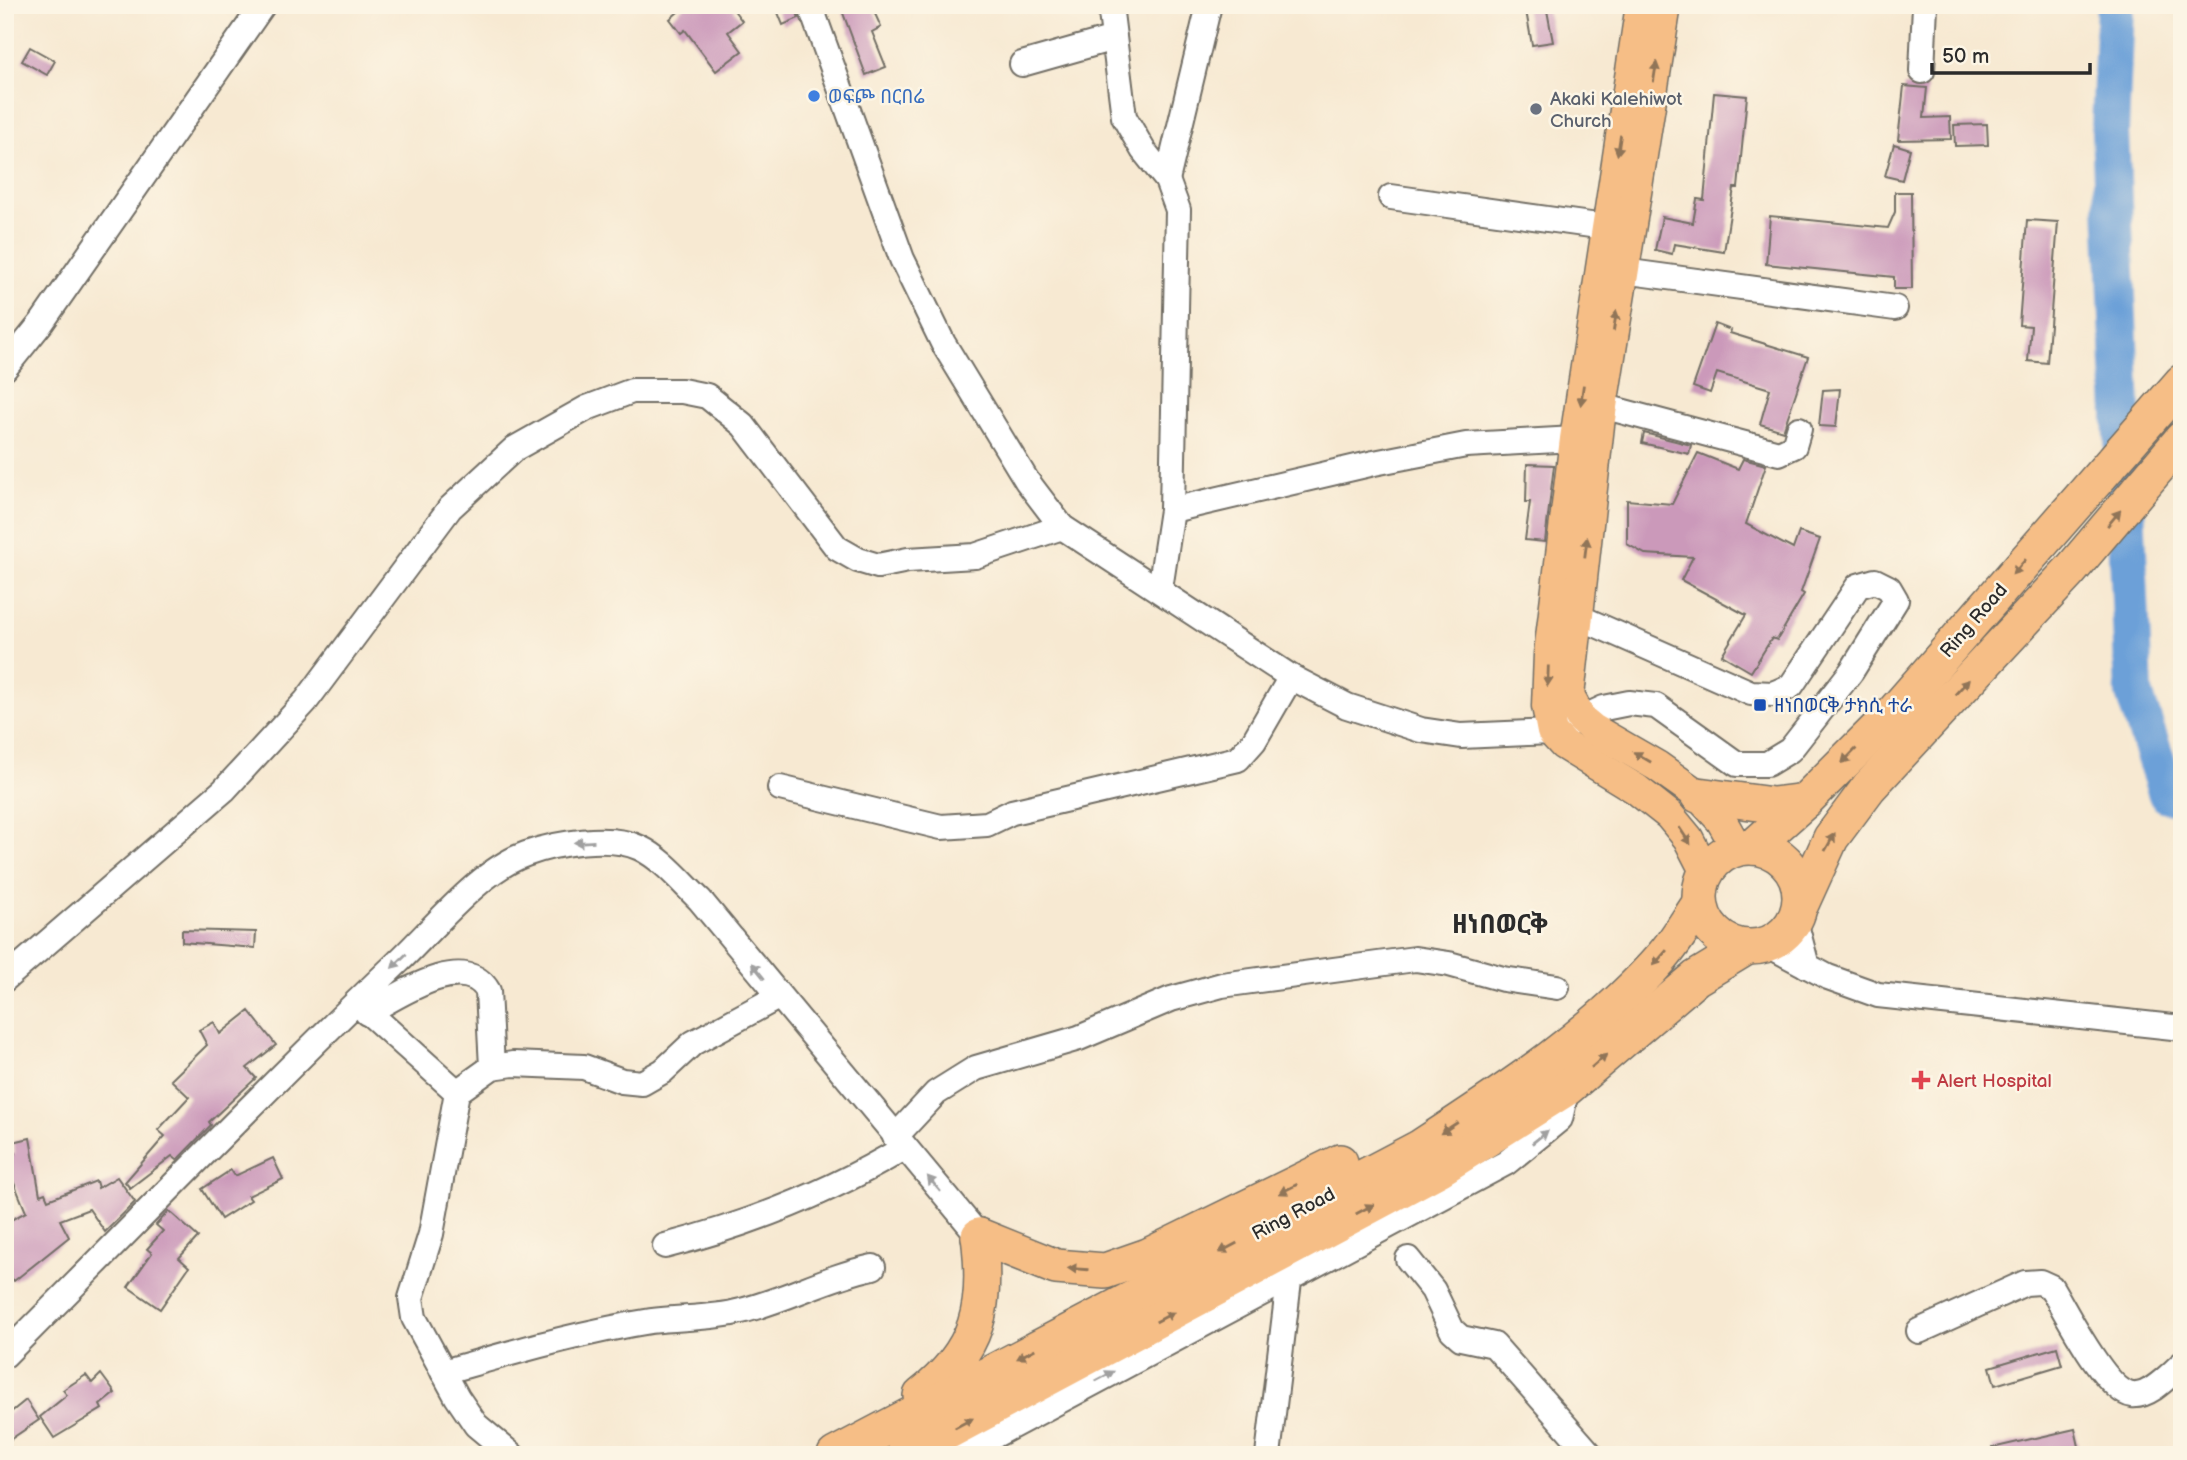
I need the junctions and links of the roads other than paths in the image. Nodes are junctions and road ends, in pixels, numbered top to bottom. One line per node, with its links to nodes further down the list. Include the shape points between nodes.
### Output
1 (263, 5): 16 (street, via 50,311)
2 (810, 5): 23 (street, via 908,271 943,343 1027,481)
3 (1110, 5): 8 (street)
4 (1209, 5): 11 (street)
5 (1641, 5): 13 (main road, one-way to 13)
6 (1666, 5): 14 (main road, one-way to 6)
7 (1926, 5): 10 (street)
8 (1114, 38): 9 (street); 11 (street, via 1124,117)
9 (1022, 64)
10 (1922, 71)
11 (1167, 180): 22 (street, via 1178,210)
12 (1391, 197): 13 (street)
13 (1605, 227): 20 (main road, one-way to 20)
14 (1623, 271): 15 (street); 18 (main road, one-way to 14)
15 (1895, 308)
16 (5, 368)
17 (2175, 389): 31 (highway, Ring Road, one-way to 31, via 1894,712)
18 (1602, 406): 19 (street, via 1780,453 1794,446); 25 (main road, one-way to 18)
19 (1799, 429)
20 (1576, 439): 22 (street, via 1466,445); 25 (main road)
21 (2179, 442): 34 (highway, Ring Road, one-way to 21, via 1831,838 1869,787 2070,570)
22 (1172, 510): 24 (street)
23 (1062, 527): 24 (street); 37 (street, via 975,556 878,566 837,548 743,425 707,396 632,391 587,408 514,449 450,508 306,701 224,790)
24 (1160, 589): 26 (street)
25 (1566, 611): 27 (main road, via 1569,696); 27 (street, via 1723,682 1751,693 1773,694 1791,686 1858,586 1875,581 1889,588 1896,600 1851,672 1790,750 1767,764 1737,764 1656,706 1629,703); 28 (main road, one-way to 28, via 1547,706)
26 (1291, 677): 28 (street, via 1347,706 1421,730 1461,736); 29 (street, via 1254,741 1238,759 1012,812 987,824 941,827)
27 (1581, 719): 28 (street); 30 (main road, one-way to 27)
28 (1552, 732): 33 (main road, one-way to 33, via 1564,746 1636,789 1669,815 1688,838)
29 (780, 788)
30 (1698, 795): 31 (highway, via 1773,805); 32 (main road)
31 (1805, 801): 32 (highway, Ring Road)
32 (1745, 848): 33 (highway, via 1714,862); 34 (highway, via 1769,850 1794,872 1800,887)
33 (1703, 888): 35 (highway, via 1705,920 1715,934 1730,943); 42 (highway, Ring Road, one-way to 42, via 1665,954)
34 (1798, 912): 35 (highway, via 1784,935); 36 (street)
35 (1758, 946): 36 (street); 44 (highway, Ring Road, one-way to 35, via 1696,978)
36 (1808, 966): 41 (street, via 1878,995)
37 (5, 979)
38 (1557, 987): 46 (street, via 1415,959 1222,985 1171,999 1079,1038 976,1068 936,1093)
39 (778, 997): 40 (street, one-way to 40, via 674,874 640,848 604,841 535,851 486,878); 43 (street, via 693,1043 663,1071 642,1083 584,1067); 46 (street)
40 (362, 1007): 43 (street, via 439,977 467,974 482,981 488,991); 45 (street); 53 (street)
41 (2182, 1028)
42 (1564, 1046): 47 (highway, one-way to 47, via 1522,1056 1400,1131 1127,1264 1105,1270 1056,1267); 56 (highway, Ring Road, one-way to 56, via 1509,1089 1419,1148)
43 (492, 1067): 45 (street)
44 (1567, 1088): 51 (street, one-way to 44, via 1506,1163 1560,1119); 58 (highway, Ring Road, one-way to 44, via 1441,1168)
45 (457, 1092): 55 (street, via 431,1234 411,1298 414,1318)
46 (899, 1143): 47 (street, one-way to 46); 48 (street, via 848,1181 768,1216)
47 (979, 1236): 56 (highway, via 982,1310 974,1332 939,1381)
48 (666, 1246)
49 (1408, 1259): 61 (street, via 1433,1290 1452,1330 1461,1338 1494,1345)
50 (873, 1267): 55 (street, via 737,1312 651,1321)
51 (1289, 1281): 59 (street, one-way to 51); 60 (street)
52 (1919, 1331): 54 (street, via 2025,1283 2040,1282 2051,1287 2117,1388 2131,1395 2145,1393)
53 (5, 1355)
54 (2182, 1364)
55 (443, 1373): 57 (street, via 476,1425)
56 (849, 1448)
57 (512, 1455)
58 (904, 1455)
59 (958, 1455)
60 (1268, 1455)
61 (1591, 1455)

